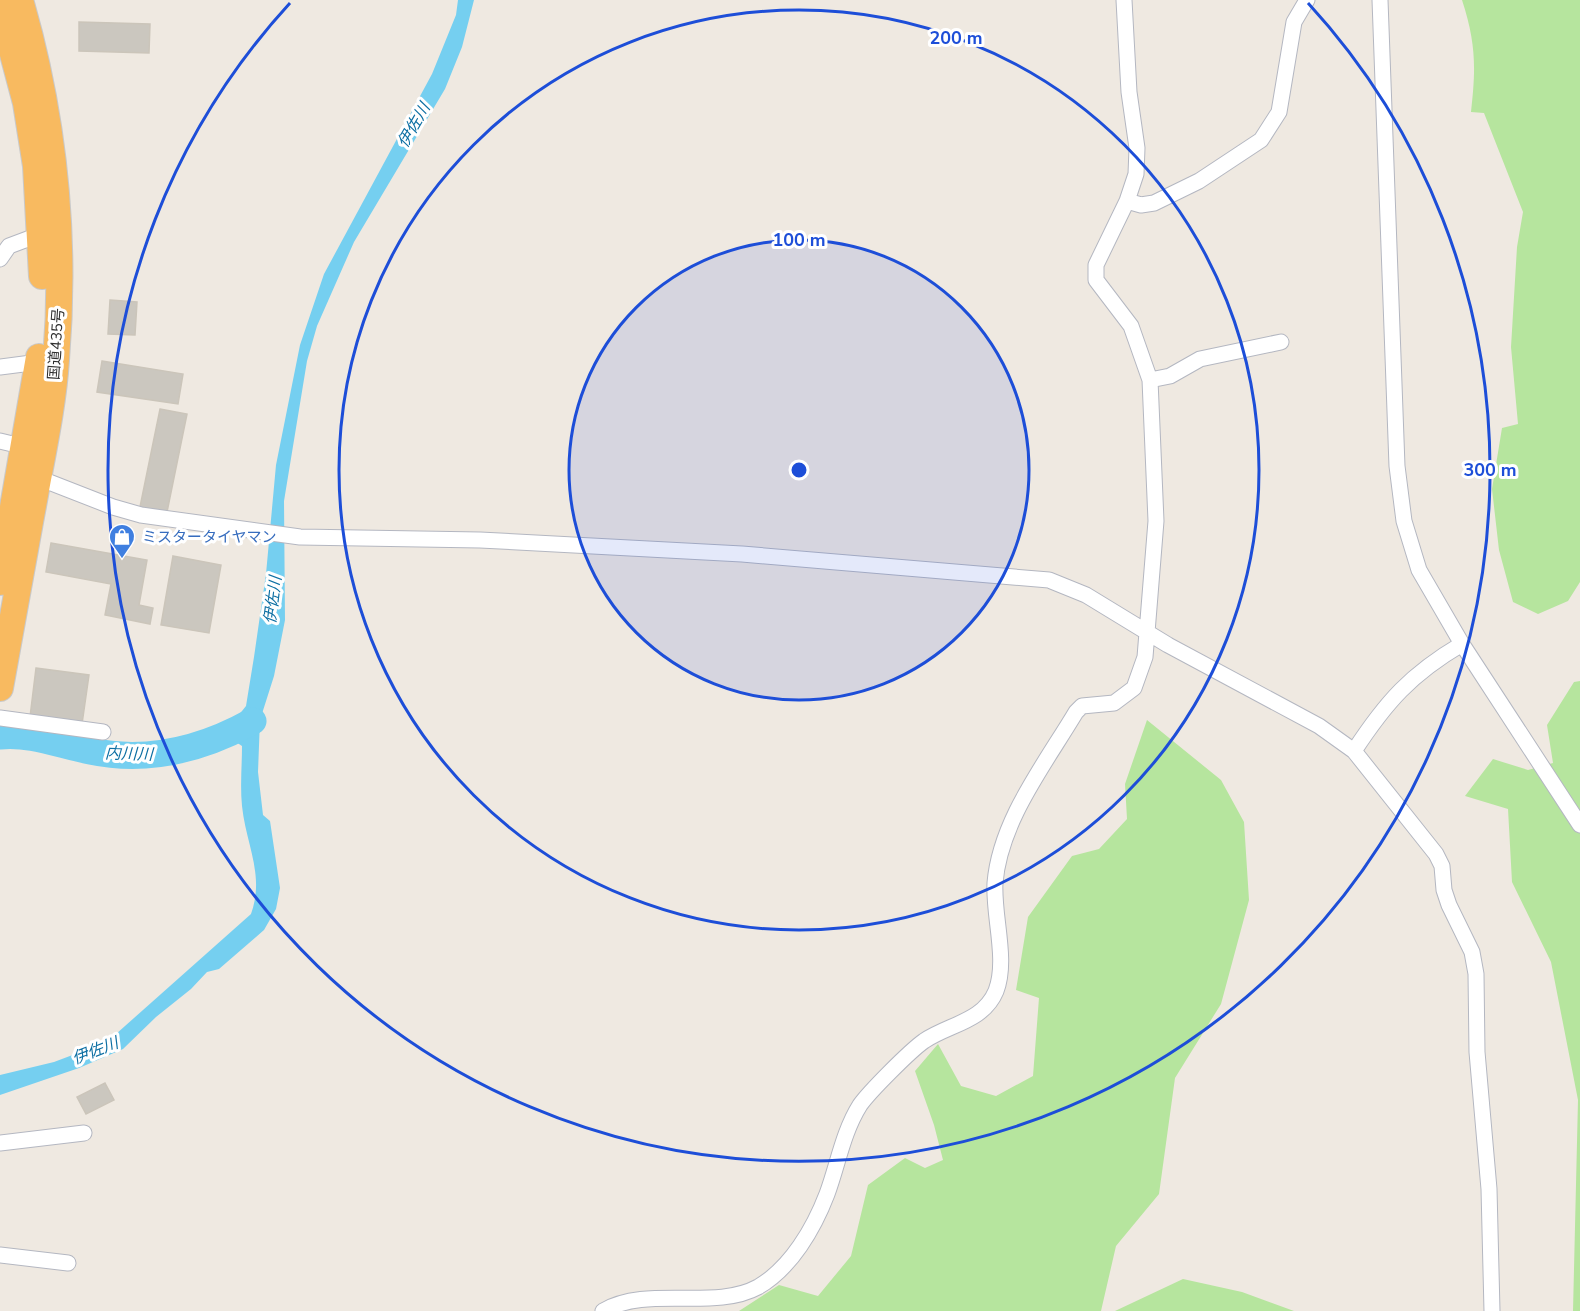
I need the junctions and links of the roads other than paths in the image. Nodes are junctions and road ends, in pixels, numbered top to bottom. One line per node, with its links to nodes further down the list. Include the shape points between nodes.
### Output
1 (20, 0): 16 (highway, 国道435号, via 45,102 60,223 56,361)
2 (1124, 0): 7 (street, via 1129,92 1137,148 1136,174)
3 (1307, 0): 7 (street, via 1294,22 1279,112 1261,140 1199,181 1154,203)
4 (1380, 0): 20 (street, via 1397,466 1404,521 1419,570)
5 (0, 5): 6 (highway, 国道435号)
6 (4, 33): 8 (highway, 国道435号, via 26,103)
7 (1127, 201): 13 (street, via 1096,265 1096,280 1131,326)
8 (42, 234): 9 (street, via 9,246); 11 (highway, 国道435号)
9 (0, 259)
10 (1281, 342): 13 (street, via 1200,359 1170,376)
11 (39, 362): 12 (street); 15 (highway, 国道435号)
12 (0, 367)
13 (1150, 380): 19 (street, via 1156,521)
14 (0, 441): 15 (street)
15 (25, 447): 16 (highway, 国道435号)
16 (29, 474): 17 (highway, 国道435号); 19 (street, via 141,515 300,537 480,540 730,554 1049,580 1086,595); 21 (highway, 国道435号)
17 (6, 516): 18 (highway, 国道435号)
18 (0, 582)
19 (1148, 631): 24 (street, via 1319,726); 30 (street, via 1145,657 1134,688 1114,703 1082,706 1076,712 1020,808 999,853 995,884 1001,971 995,992 983,1010 965,1023 922,1042 861,1104 812,1227 788,1262 758,1287 735,1295 641,1300 615,1304)
20 (1462, 644): 24 (street, via 1427,665 1394,697); 25 (street)
21 (0, 688)
22 (0, 718): 23 (street)
23 (103, 732)
24 (1354, 751): 31 (street, via 1436,854 1449,905 1472,952 1478,1008 1481,1122 1489,1189)
25 (1580, 825)
26 (84, 1133): 27 (street)
27 (0, 1143)
28 (0, 1255): 29 (street)
29 (68, 1263)
30 (603, 1311)
31 (1492, 1311)

